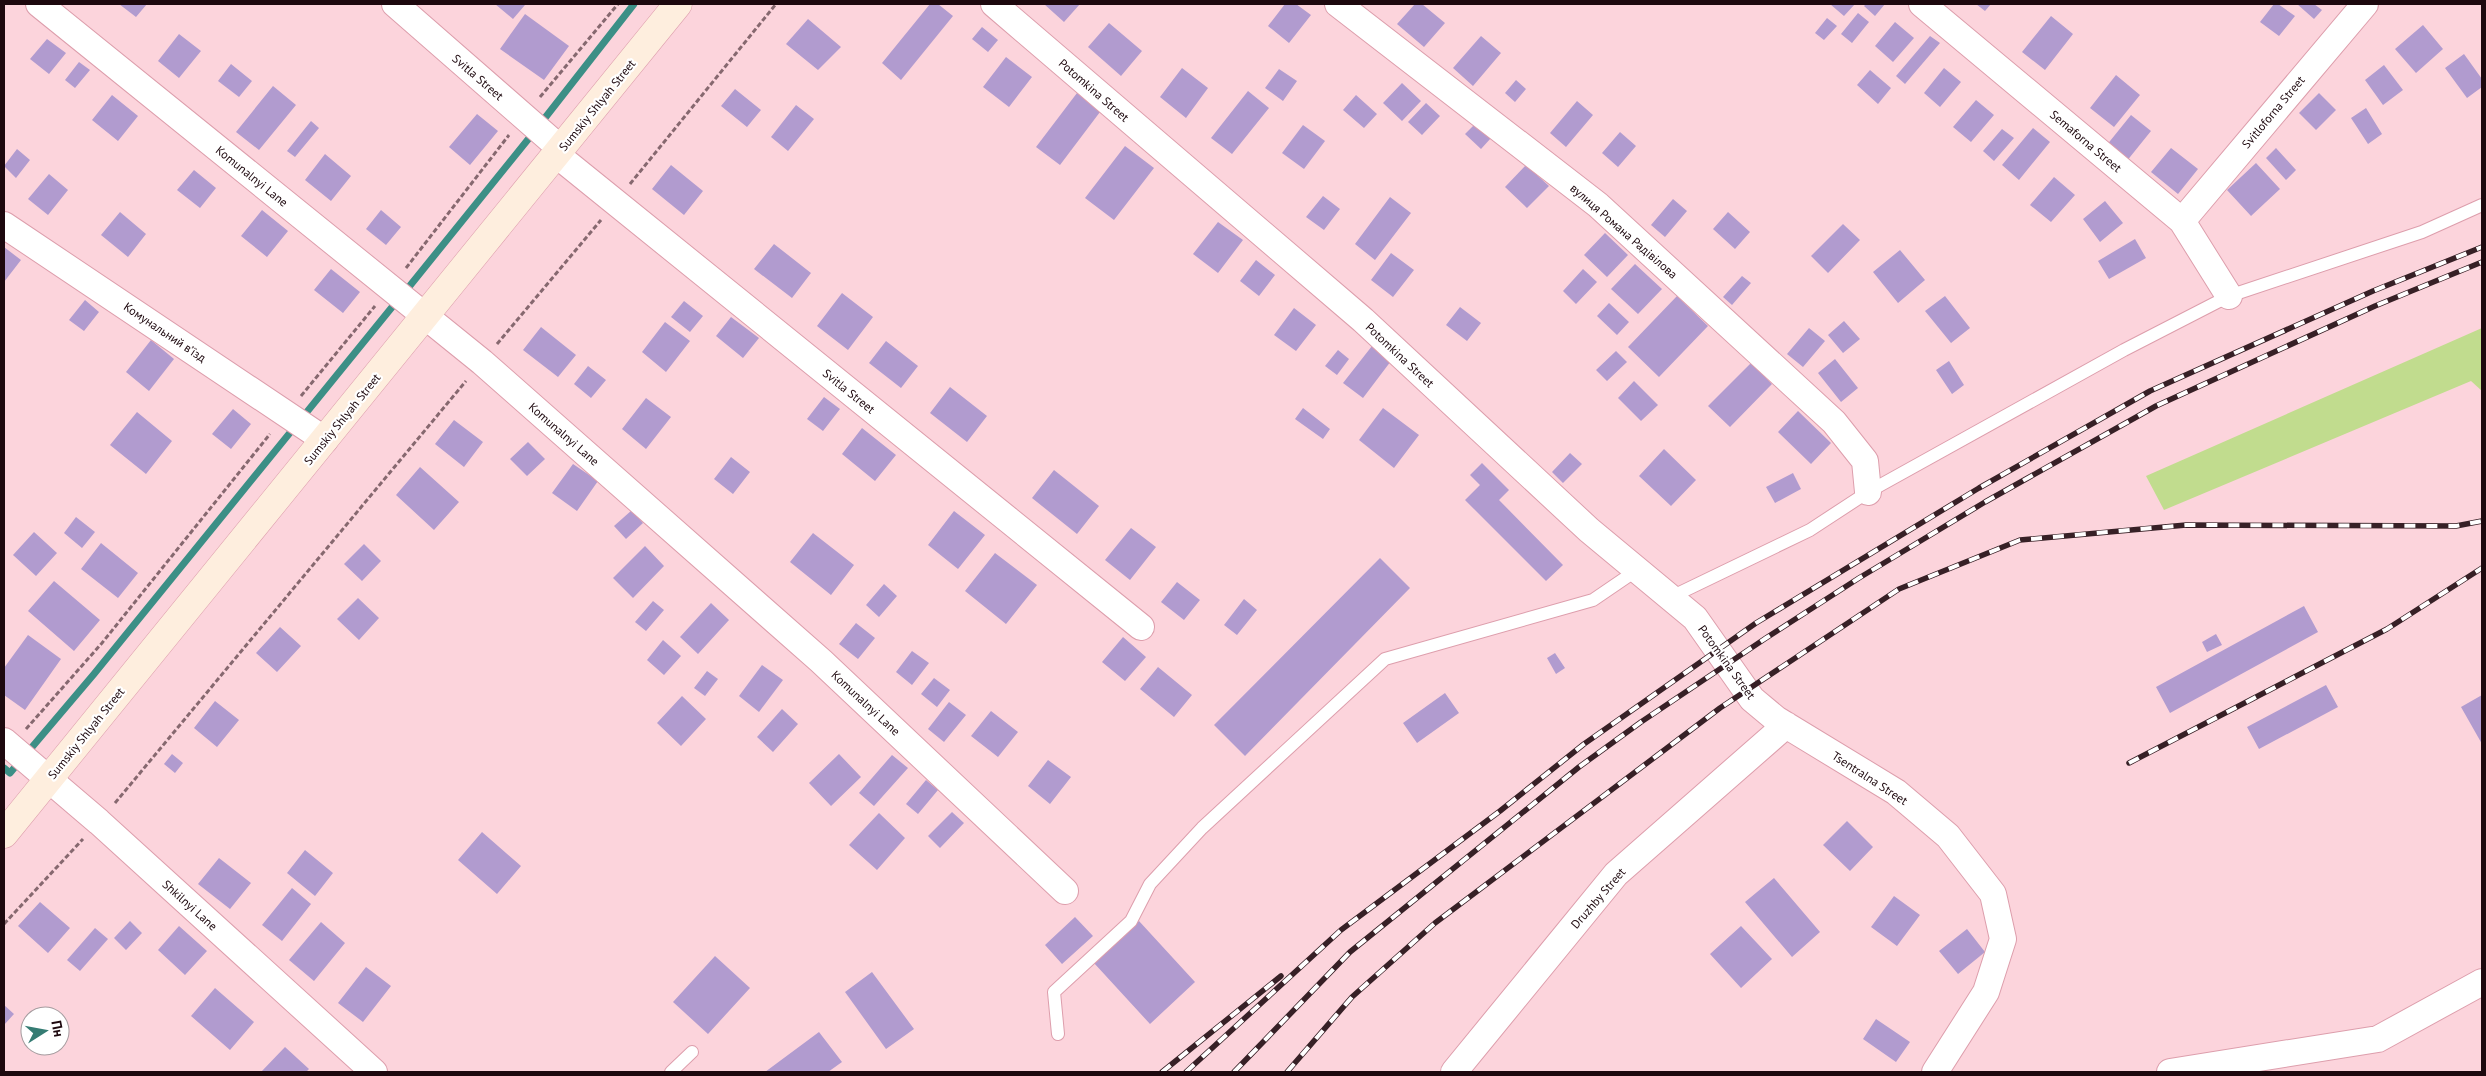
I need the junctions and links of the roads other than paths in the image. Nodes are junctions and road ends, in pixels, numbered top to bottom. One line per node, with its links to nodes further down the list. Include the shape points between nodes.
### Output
1 (40, 4): 13 (street, Komunalnyi Lane)
2 (395, 4): 8 (street, Svitla Street, via 524,117)
3 (678, 4): 8 (main road, Sumskiy Shlyah Street)
4 (994, 4): 16 (street, Potomkina Street, via 1363,320 1589,530)
5 (1338, 4): 15 (street, вулиця Романа Радівілова, via 1598,205 1827,415 1865,460)
6 (1922, 4): 10 (street, Semaforna Street)
7 (2365, 4): 10 (street, Svitloforna Street)
8 (559, 152): 13 (main road, Sumskiy Shlyah Street); 18 (street, Svitla Street, via 616,203)
9 (2482, 205): 12 (lane, via 2422,232)
10 (2182, 221): 12 (street, Semaforna Street)
11 (4, 225): 14 (street, Комунальний в’їзд)
12 (2230, 296): 15 (lane, via 2124,350)
13 (425, 317): 14 (main road, Sumskiy Shlyah Street); 23 (street, Komunalnyi Lane, via 482,362 821,661)
14 (325, 440): 21 (main road, Sumskiy Shlyah Street)
15 (1868, 492): 17 (lane, via 1810,530)
16 (1637, 570): 17 (street, Potomkina Street); 25 (lane, via 1593,600 1384,660 1202,828 1150,884 1131,921 1054,992)
17 (1669, 598): 19 (street, Potomkina Street, via 1695,618 1752,699)
18 (1141, 627)
19 (1786, 725): 29 (street, Druzhby Street, via 1616,874); 30 (street, Tsentralna Street, via 1896,792 1948,836 1993,894 2003,939 1986,992)
20 (7, 744): 21 (street, Shkilnyi Lane)
21 (48, 780): 22 (main road, Sumskiy Shlyah Street); 27 (street, Shkilnyi Lane, via 100,822)
22 (4, 834)
23 (1065, 891)
24 (2482, 982): 31 (street, via 2378,1038)
25 (1058, 1034)
26 (692, 1052): 28 (lane)
27 (374, 1072)
28 (671, 1072)
29 (1454, 1072)
30 (1935, 1072)
31 (2174, 1072)

